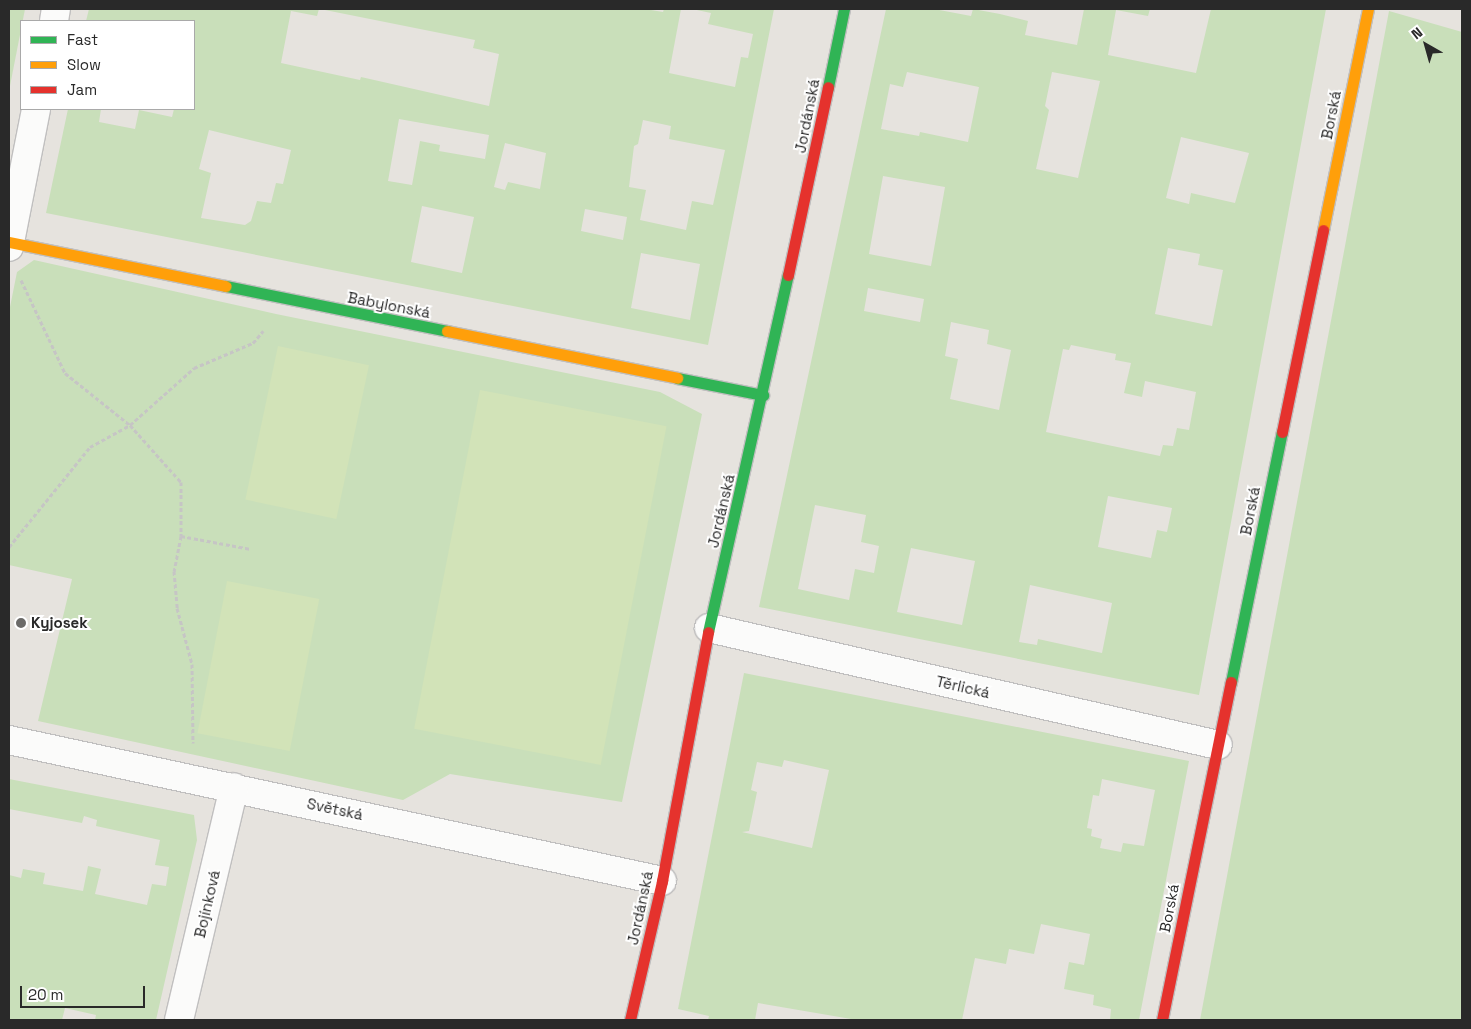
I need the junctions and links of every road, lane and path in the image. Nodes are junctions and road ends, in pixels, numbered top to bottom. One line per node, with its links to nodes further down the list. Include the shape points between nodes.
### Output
1 (844, 9): 6 (street, Jordánská)
2 (1368, 9): 13 (street, Borská)
3 (36, 110): 4 (street)
4 (9, 244): 5 (street, Babylonská); 7 (path, via 17,272 65,373)
5 (286, 300): 6 (street, Babylonská); 7 (path, via 253,343 194,368)
6 (763, 395): 11 (street, Jordánská)
7 (130, 424): 8 (path, via 181,482); 9 (path, via 90,447)
8 (181, 536): 10 (path); 14 (path, via 174,571 177,608 192,664)
9 (9, 547)
10 (251, 549)
11 (709, 628): 13 (street, Těrlická); 16 (street, Jordánská)
12 (9, 740): 14 (street, Světská)
13 (1218, 745): 19 (street, Borská)
14 (190, 779): 15 (street, Světská)
15 (234, 787): 16 (street, Světská); 17 (street, Bojínková)
16 (662, 881): 18 (street, Jordánská)
17 (180, 1020)
18 (630, 1020)
19 (1162, 1020)

